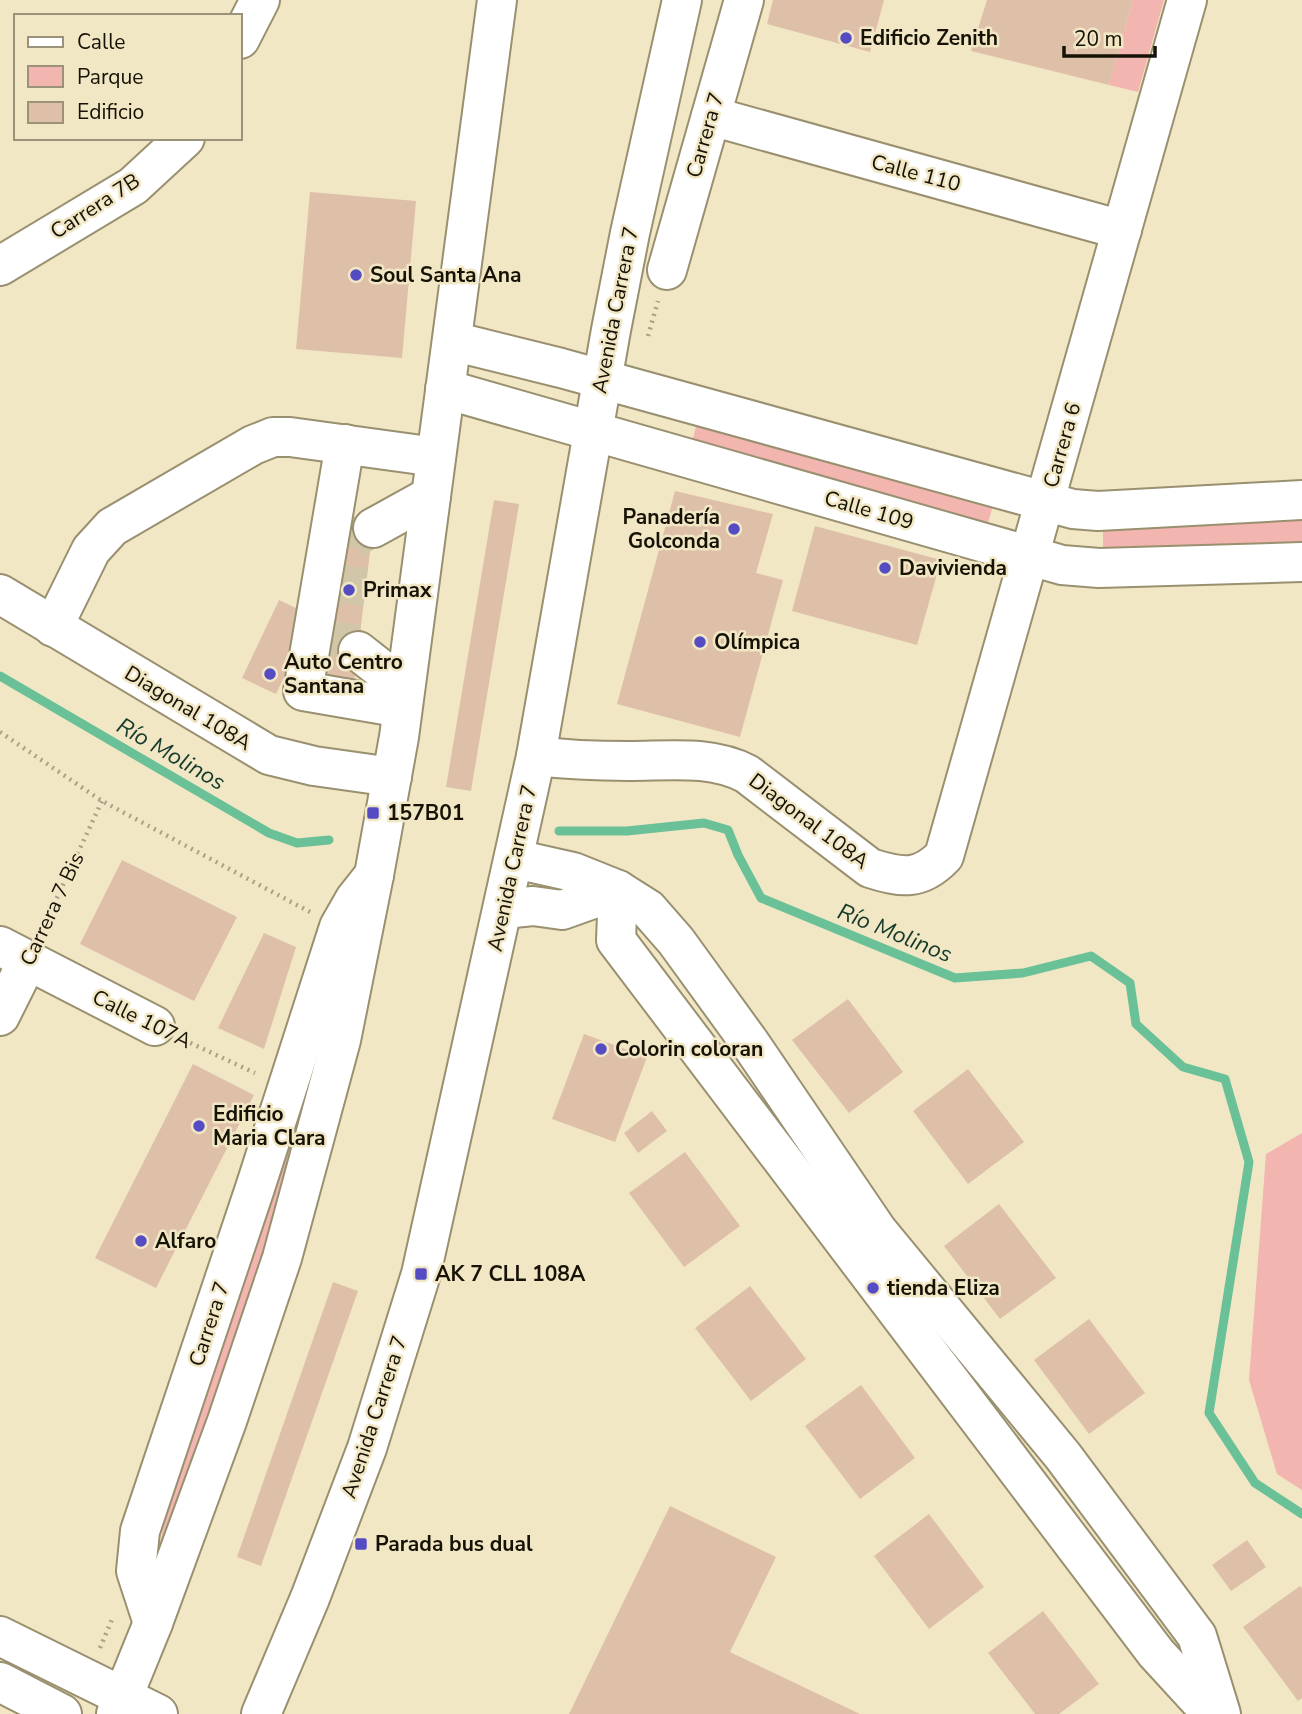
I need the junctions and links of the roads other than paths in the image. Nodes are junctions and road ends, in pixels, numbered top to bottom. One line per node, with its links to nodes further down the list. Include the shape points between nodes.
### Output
1 (260, 0): 6 (street)
2 (498, 0): 12 (street)
3 (682, 0): 13 (street, Avenida Carrera 7)
4 (744, 0): 7 (street, Carrera 7)
5 (1187, 0): 9 (street, Carrera 6)
6 (242, 34)
7 (711, 116): 9 (street, Calle 110); 11 (street, Carrera 7)
8 (182, 140): 10 (street, Carrera 7B, via 133,186)
9 (1122, 230): 20 (street, Carrera 6)
10 (0, 266)
11 (667, 270)
12 (452, 341): 13 (street); 14 (street)
13 (601, 380): 15 (street, Avenida Carrera 7); 20 (street)
14 (445, 389): 15 (street, Calle 109); 17 (street)
15 (593, 430): 22 (street, Calle 109); 28 (street, Avenida Carrera 7)
16 (345, 444): 17 (street); 25 (street, via 273,437 112,527 91,550); 27 (street, via 303,691)
17 (436, 457): 18 (street)
18 (431, 496): 21 (street); 27 (street)
19 (1302, 500): 20 (street, via 1098,511)
20 (1045, 503): 22 (street, Carrera 6)
21 (373, 528)
22 (1030, 556): 23 (street, Calle 109, via 1099,568); 32 (street, Carrera 6, via 944,856)
23 (1302, 562)
24 (0, 594): 25 (street, Diagonal 108A)
25 (53, 627): 29 (street, Diagonal 108A, via 269,755)
26 (358, 652): 27 (street)
27 (404, 698): 29 (street)
28 (536, 756): 30 (street, Avenida Carrera 7); 32 (street, Diagonal 108A, via 730,765 870,868)
29 (392, 776): 31 (street)
30 (514, 859): 33 (street, via 573,872); 34 (street, Avenida Carrera 7)
31 (374, 875): 38 (street, via 341,1040 282,1258); 38 (street, Carrera 7, via 339,927 140,1531 136,1571)
32 (916, 876)
33 (618, 890): 34 (street, via 562,910); 45 (street, via 616,940 1156,1653); 46 (street, via 648,909 676,941 877,1230 1063,1456 1197,1636)
34 (504, 909): 44 (street, Avenida Carrera 7, via 421,1274 367,1448)
35 (14, 953): 36 (street, Carrera 7 Bis); 37 (street, Calle 107A)
36 (0, 1016)
37 (155, 1026)
38 (153, 1623): 41 (street)
39 (0, 1636): 41 (street)
40 (0, 1682): 42 (street)
41 (120, 1706): 43 (street)
42 (62, 1714)
43 (158, 1714)
44 (261, 1714)
45 (1212, 1714)
46 (1221, 1714)

